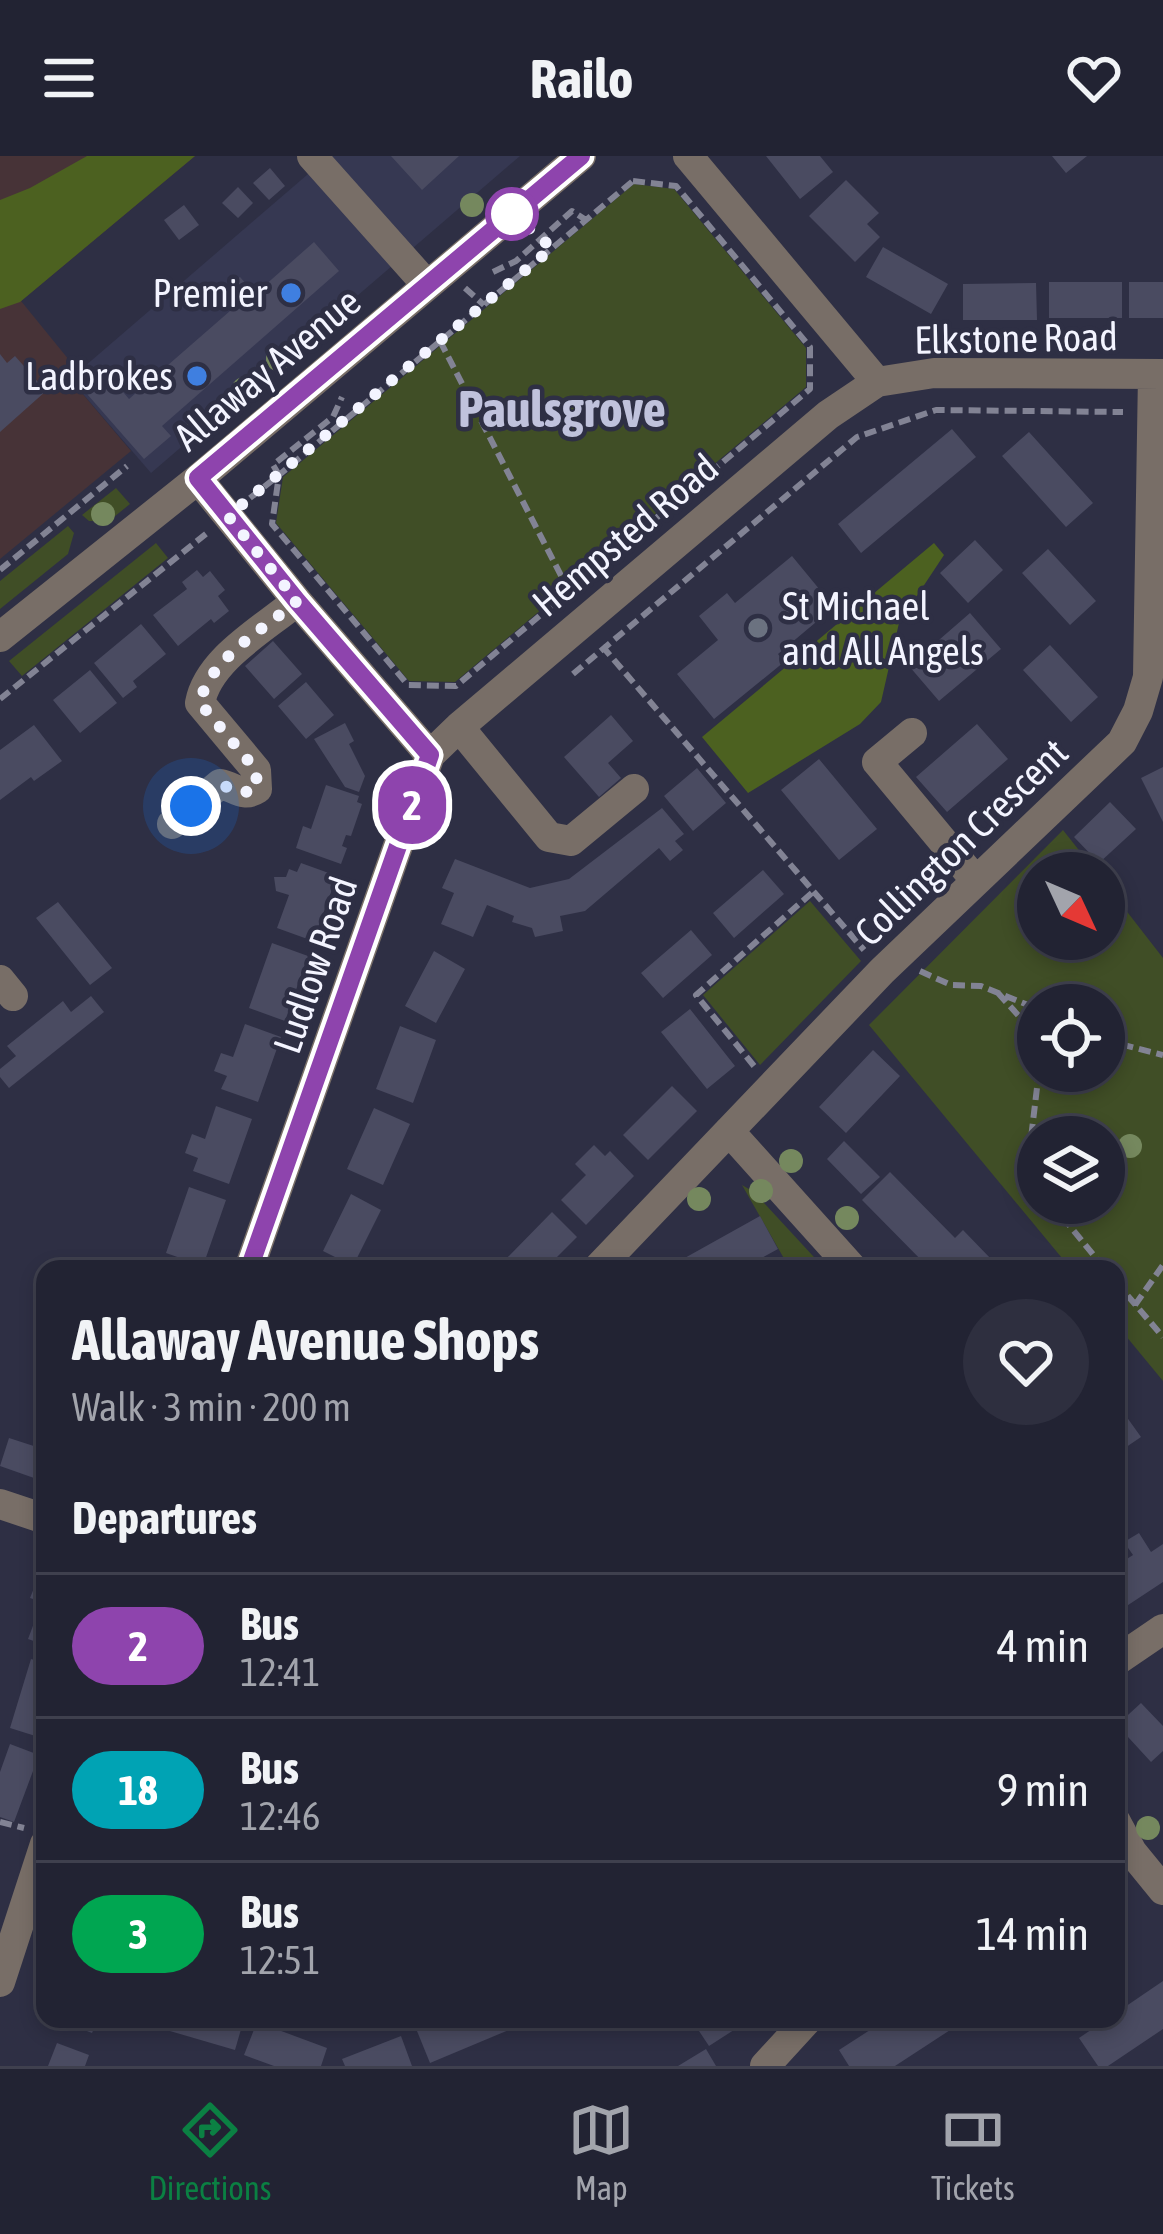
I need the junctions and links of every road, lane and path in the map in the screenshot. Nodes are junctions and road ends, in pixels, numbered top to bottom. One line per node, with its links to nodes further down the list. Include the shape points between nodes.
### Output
1 (312, 156): 4 (street)
2 (581, 156): 4 (street, Allaway Avenue)
3 (688, 156): 9 (street, Elkstone Road)
4 (427, 285): 14 (street, Allaway Avenue)
5 (463, 286): 6 (path)
6 (484, 305): 7 (path); 17 (path, via 633,181 676,186 810,347 810,389)
7 (440, 341): 13 (path); 17 (path)
8 (1158, 374): 9 (street, Elkstone Road, via 934,374); 11 (street, Collington Crescent)
9 (878, 382): 19 (street, Hempsted Road)
10 (347, 385): 13 (path, via 333,417 273,465)
11 (1153, 412): 21 (path, via 936,410 857,437); 24 (street, Collington Crescent)
12 (127, 466): 16 (path)
13 (279, 476): 15 (path); 17 (path, via 272,524 408,685 456,686)
14 (198, 478): 15 (street); 20 (street, Allaway Avenue)
15 (228, 516): 18 (street); 23 (path)
16 (0, 569)
17 (569, 591)
18 (297, 601): 27 (street); 29 (street, via 202,690 200,703 256,770 257,789 241,793 220,784)
19 (582, 623): 21 (path); 25 (street, Hempsted Road)
20 (0, 637)
21 (604, 648): 22 (path); 31 (path)
22 (569, 678)
23 (0, 699)
24 (1151, 713): 30 (street, Collington Crescent)
25 (459, 727): 27 (street, Hempsted Road); 28 (street, via 549,837 571,842)
26 (912, 733): 30 (street, via 877,762)
27 (430, 755): 41 (street, Ludlow Road)
28 (634, 789)
29 (172, 824)
30 (976, 881): 32 (street, Collington Crescent)
31 (814, 891): 32 (path); 38 (path, via 696,995)
32 (890, 963): 33 (path); 38 (street, Collington Crescent)
33 (995, 991): 34 (path); 35 (path)
34 (1017, 1000)
35 (1017, 1014)
36 (1125, 1045): 37 (path)
37 (1163, 1054)
38 (771, 1087): 39 (street, Collington Crescent)
39 (729, 1131): 42 (street, Collington Crescent); 43 (street)
40 (1068, 1224): 44 (path)
41 (252, 1260)
42 (606, 1260)
43 (845, 1260)
44 (1098, 1260)
45 (1163, 1264): 47 (path)
46 (1125, 1292): 47 (path)
47 (1136, 1305): 48 (path)
48 (1163, 1337)
49 (0, 1504): 50 (street)
50 (36, 1516)
51 (1163, 1629): 52 (street)
52 (1125, 1655)
53 (1125, 1839): 54 (street)
54 (1163, 1890)
55 (36, 1899): 56 (street)
56 (0, 1982)
57 (800, 2028): 58 (street)
58 (765, 2066)

